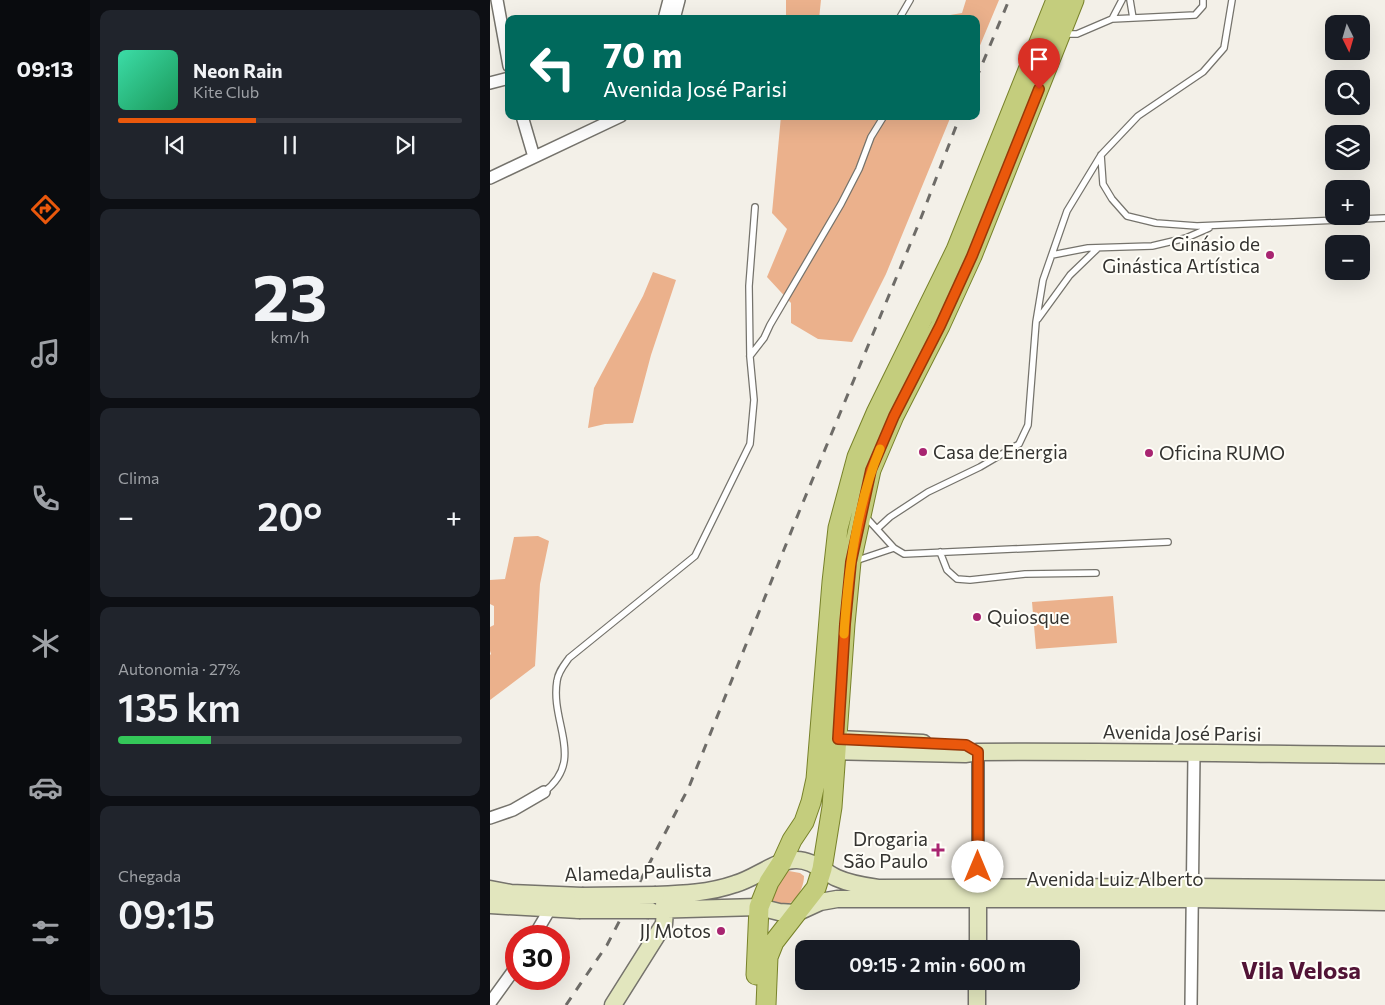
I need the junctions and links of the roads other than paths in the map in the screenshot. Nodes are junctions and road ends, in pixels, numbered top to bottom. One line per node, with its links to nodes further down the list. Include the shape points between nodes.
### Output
1 (497, 0): 17 (street)
2 (669, 0): 11 (street)
3 (679, 0): 12 (street)
4 (910, 0): 13 (lane)
5 (1056, 0): 40 (main road, via 956,250 858,456 838,528 832,582)
6 (1074, 0): 16 (main road)
7 (1122, 0): 15 (lane)
8 (1130, 0): 14 (lane)
9 (1203, 0): 14 (lane, via 1203,6 1195,15)
10 (1232, 0): 23 (lane, via 1224,48 1203,72 1138,116)
11 (665, 15)
12 (675, 15)
13 (901, 15)
14 (1133, 18): 15 (lane)
15 (1112, 19): 16 (lane, via 1077,34)
16 (1062, 34): 33 (main road, via 972,256 871,470)
17 (505, 44)
18 (505, 79): 19 (street)
19 (490, 83)
20 (523, 120): 24 (street)
21 (612, 120): 24 (street)
22 (882, 120): 32 (lane, via 841,204 764,338)
23 (1101, 155): 28 (lane, via 1102,184 1127,216 1156,223); 30 (lane, via 1067,211)
24 (534, 156): 25 (street)
25 (490, 178)
26 (755, 207): 32 (lane)
27 (1385, 218): 28 (lane)
28 (1213, 226): 29 (lane, via 1186,238 1152,246)
29 (1098, 248): 30 (lane); 31 (lane, via 1070,275)
30 (1052, 254): 31 (lane, via 1043,280)
31 (1036, 322): 34 (lane, via 1028,425 1020,444 928,492)
32 (750, 356): 44 (lane, via 754,400 750,444 695,556 569,658 562,668 556,693 565,754 562,772)
33 (861, 511): 34 (lane); 38 (main road)
34 (877, 529): 36 (lane)
35 (1168, 542): 37 (lane)
36 (894, 548): 37 (lane, via 904,554); 38 (lane)
37 (940, 552): 39 (lane, via 947,570 957,579)
38 (851, 562): 40 (main road)
39 (1096, 573)
40 (831, 747): 41 (main road, Avenida José Parisi); 46 (main road, via 816,779 804,822); 47 (main road, via 832,806)
41 (978, 752): 42 (main road, Avenida José Parisi); 50 (street)
42 (1194, 754): 43 (main road, Avenida José Parisi); 51 (street)
43 (1385, 755)
44 (544, 792): 45 (street, via 513,810)
45 (490, 818)
46 (782, 862): 47 (main road, Avenida Luiz Alberto, via 797,860); 54 (main road, Alameda Paulista, bridge, via 737,884 714,890); 56 (main road)
47 (822, 869): 50 (main road, Avenida Luiz Alberto, via 850,883 878,888); 58 (main road, via 816,888)
48 (490, 889): 52 (main road, Alameda Paulista)
49 (1385, 889): 51 (main road, Avenida Luiz Alberto)
50 (978, 893): 51 (main road, Avenida Luiz Alberto); 58 (main road, Avenida Luiz Alberto, via 837,899 820,902); 60 (main road)
51 (1192, 893): 53 (main road, Avenida Luiz Alberto); 68 (street)
52 (551, 902): 54 (main road, Alameda Paulista); 55 (main road, Alameda Paulista); 59 (street)
53 (1385, 902)
54 (580, 903): 57 (main road, Alameda Paulista, bridge)
55 (490, 905)
56 (759, 907): 57 (main road, Alameda Paulista); 58 (main road); 65 (main road)
57 (665, 909): 64 (main road, via 664,924)
58 (796, 914): 66 (main road, via 774,942 768,957)
59 (540, 925)
60 (978, 940)
61 (505, 982): 63 (street)
62 (977, 990): 67 (main road)
63 (490, 1003)
64 (613, 1005)
65 (755, 1005)
66 (766, 1005)
67 (977, 1005)
68 (1191, 1005)

